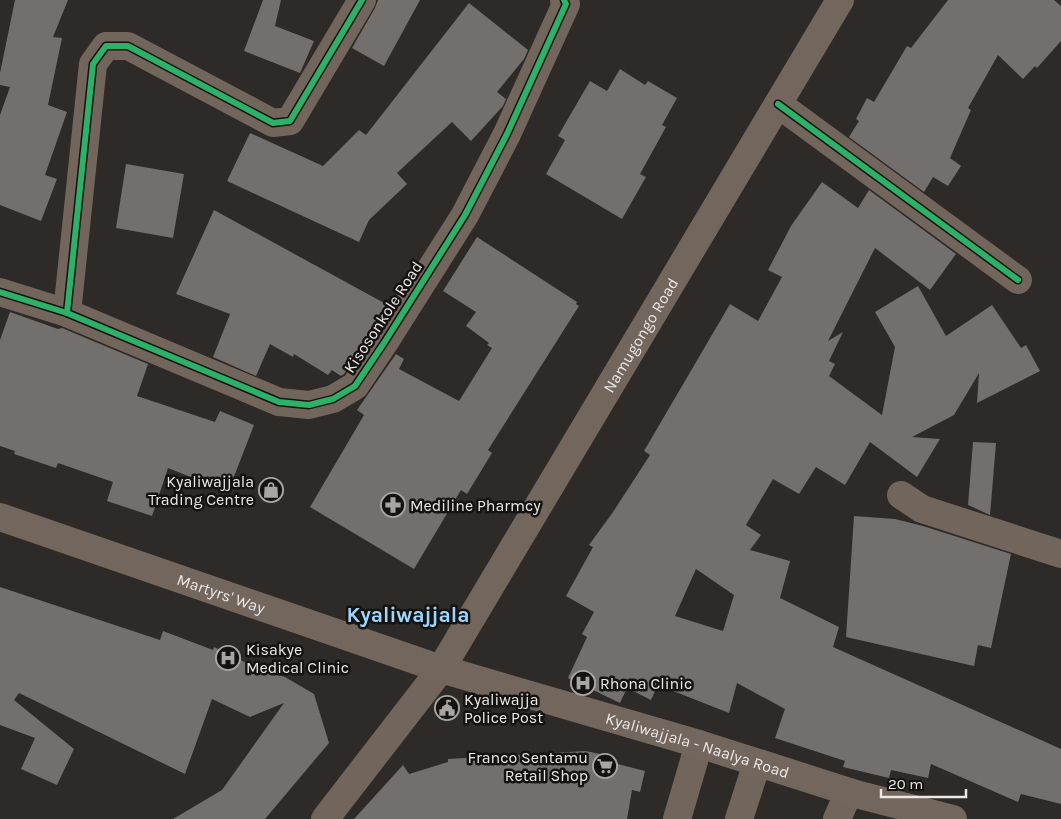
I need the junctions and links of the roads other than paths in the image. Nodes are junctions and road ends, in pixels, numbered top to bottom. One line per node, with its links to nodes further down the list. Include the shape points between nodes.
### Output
1 (362, 0): 7 (street, via 290,121 273,123 128,46 106,46 93,64)
2 (840, 0): 4 (main road, Namugongo Road)
3 (566, 1): 7 (street, Kisosonkole Road, via 507,134 465,215 355,386 333,399 309,405 279,402)
4 (778, 104): 5 (street); 11 (main road, Namugongo Road)
5 (1018, 280)
6 (0, 292): 7 (street, Kisosonkole Road)
7 (67, 313)
8 (901, 495): 10 (street, via 922,510)
9 (0, 517): 11 (main road, Martyrs' Way)
10 (1061, 554)
11 (441, 669): 12 (main road, Kyaliwajjala - Naalya Road); 15 (street)
12 (699, 744): 13 (main road, Kyaliwajjala - Naalya Road); 16 (street)
13 (757, 763): 14 (main road, Kyaliwajjala - Naalya Road); 17 (street)
14 (849, 792): 18 (street); 19 (main road, Kyaliwajjala - Naalya Road)
15 (325, 819)
16 (677, 819)
17 (738, 819)
18 (837, 819)
19 (953, 819)

